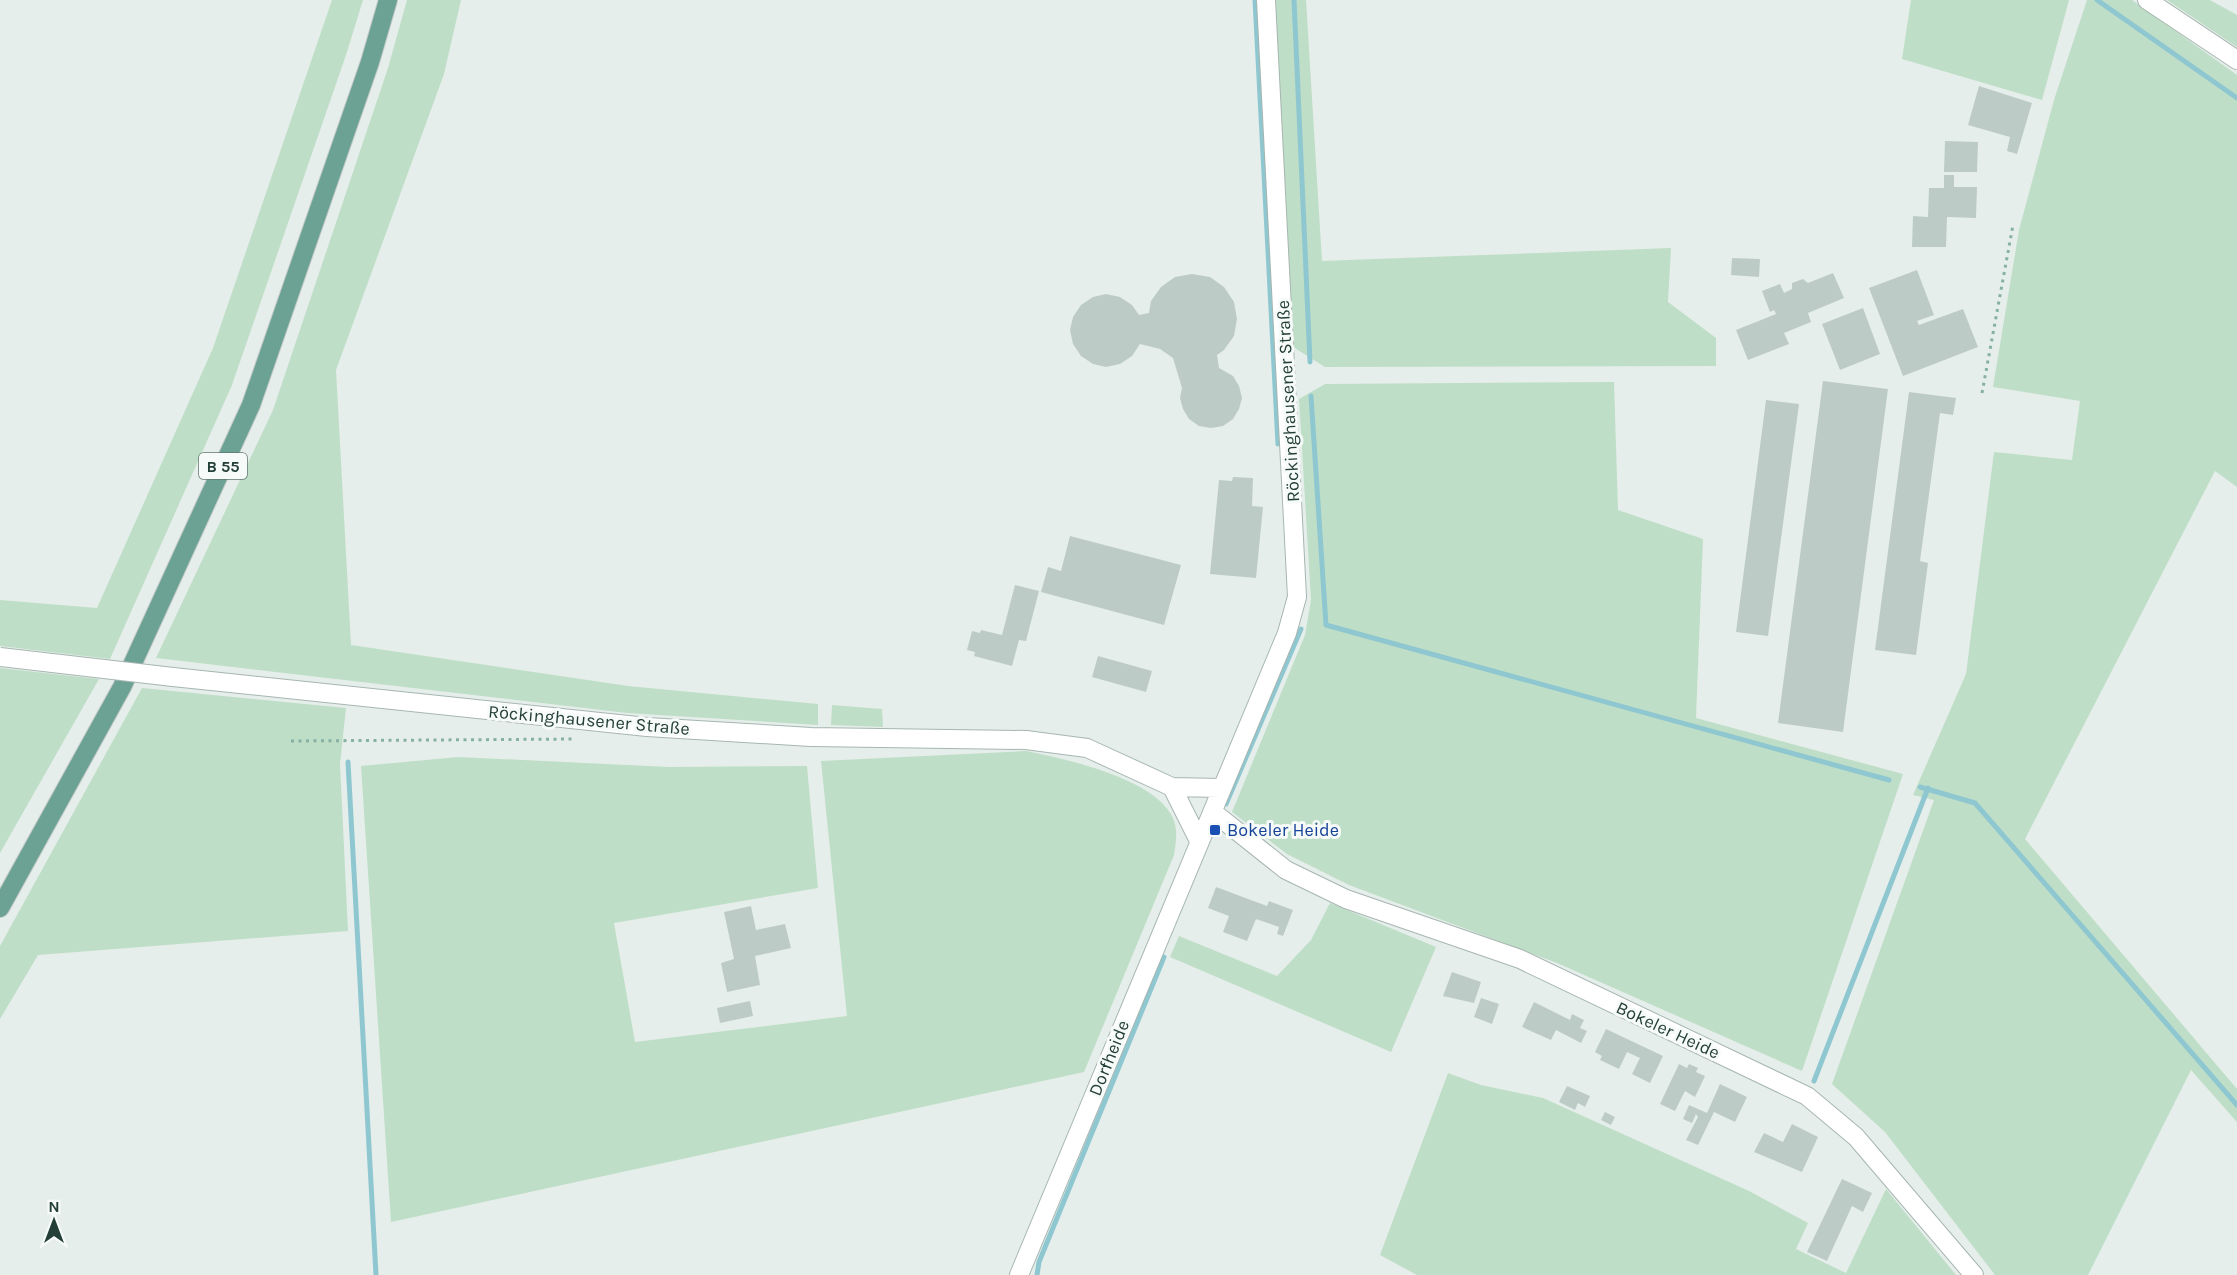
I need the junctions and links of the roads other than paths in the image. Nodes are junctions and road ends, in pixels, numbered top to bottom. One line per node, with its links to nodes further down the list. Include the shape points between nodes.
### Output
1 (388, 0): 10 (main road, B 55, via 251,405 122,687)
2 (1266, 0): 7 (street, Röckinghausener Straße, via 1297,597 1287,633)
3 (2147, 0): 4 (street)
4 (2237, 60)
5 (0, 657): 6 (street, Röckinghausener Straße, bridge, via 646,727 811,737 1026,740 1088,748)
6 (1172, 787): 7 (street, Röckinghausener Straße); 9 (street)
7 (1221, 788): 8 (street, Röckinghausener Straße)
8 (1213, 812): 9 (street, Röckinghausener Straße); 12 (street, Bokeler Heide, via 1286,870 1346,899 1520,960 1807,1096 1856,1137)
9 (1198, 841): 11 (street, Dorfheide)
10 (0, 908)
11 (1019, 1275)
12 (1974, 1275)

